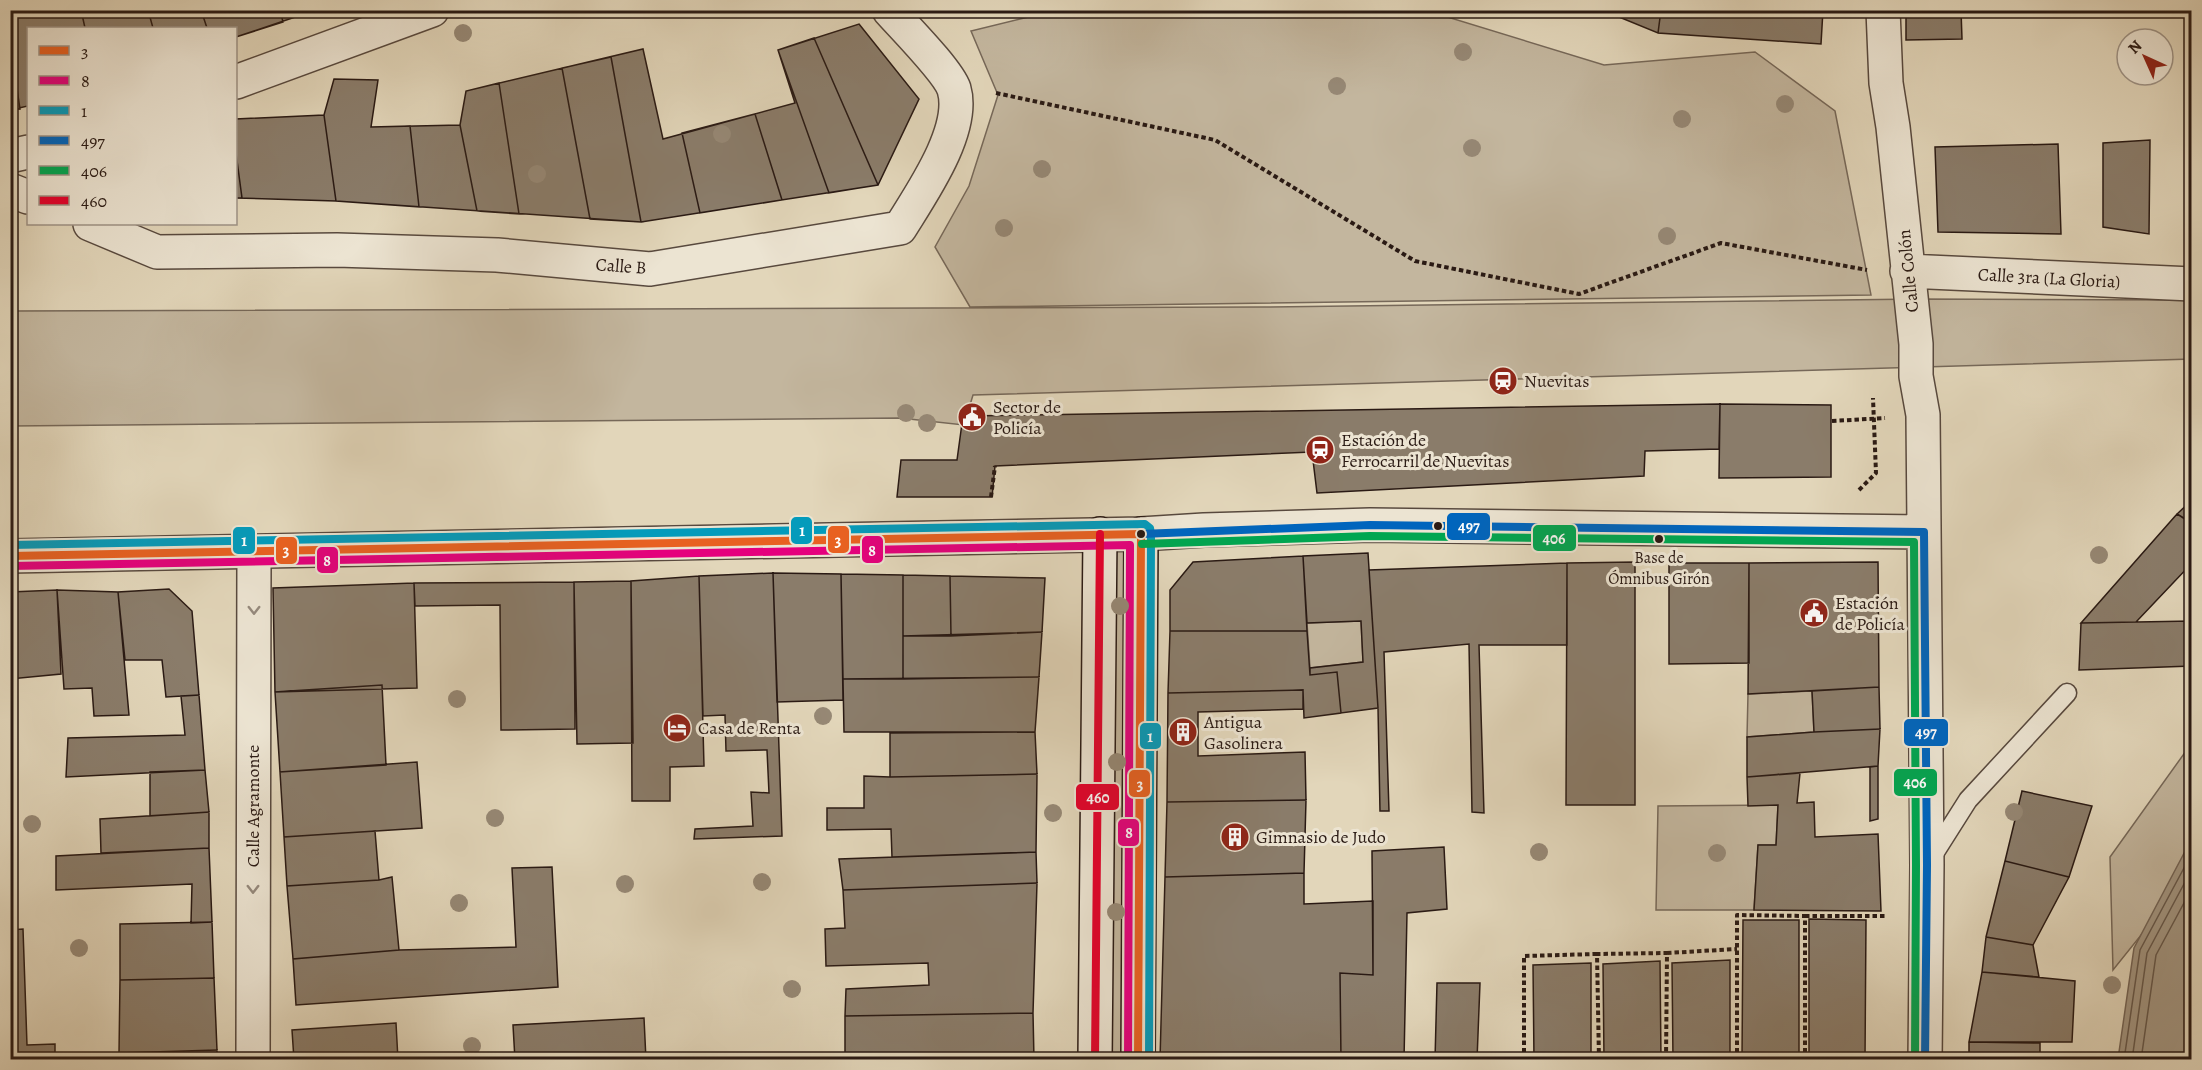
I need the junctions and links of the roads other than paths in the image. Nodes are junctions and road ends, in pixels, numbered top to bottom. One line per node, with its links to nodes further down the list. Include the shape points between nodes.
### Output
1 (432, 10): 4 (street)
2 (889, 10): 9 (street, Calle B, via 940,67 954,88 956,109 942,157 900,228 650,269 497,255 338,250 158,252)
3 (1883, 10): 10 (street, Calle Colón, via 1886,84)
4 (237, 82)
5 (27, 152): 6 (street)
6 (10, 156)
7 (10, 190): 8 (street)
8 (27, 197)
9 (92, 225)
10 (1907, 271): 11 (street, Calle 3ra (La Gloria)); 12 (street, Calle Colón, via 1923,415)
11 (2192, 284)
12 (1924, 532): 14 (street, via 1370,525); 18 (street, Calle Colón)
13 (1100, 534): 14 (street); 15 (street); 20 (street)
14 (1141, 534): 21 (street)
15 (254, 552): 16 (street); 19 (street, Calle Agramonte, one-way to 19)
16 (10, 556)
17 (2067, 693): 18 (lane, via 1968,800)
18 (1927, 865): 22 (street, Calle Colón)
19 (253, 1059)
20 (1095, 1059)
21 (1138, 1059)
22 (1925, 1059)

